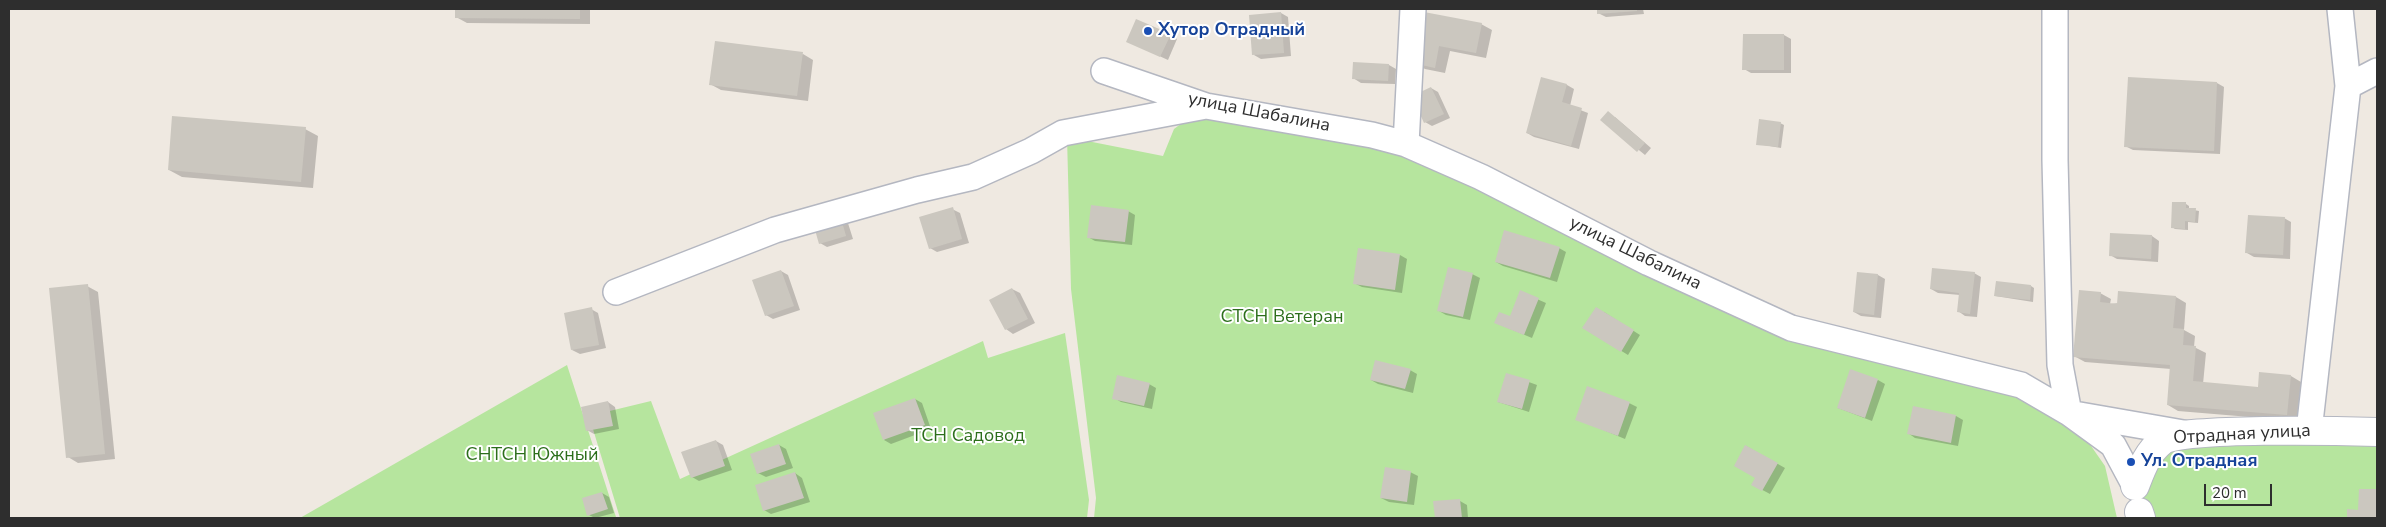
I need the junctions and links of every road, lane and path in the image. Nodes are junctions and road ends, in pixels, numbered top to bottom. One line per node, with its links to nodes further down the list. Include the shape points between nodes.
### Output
1 (1413, 9): 8 (street)
2 (2055, 9): 10 (street, via 2060,365)
3 (2340, 9): 6 (street)
4 (1104, 71): 7 (street, улица Шабалина)
5 (2377, 71): 6 (street)
6 (2348, 86): 11 (street)
7 (1206, 106): 8 (street, улица Шабалина); 9 (street, via 1063,133 973,177 775,230)
8 (1406, 144): 10 (street, улица Шабалина, via 1481,177 1649,263 1791,328 2021,385)
9 (616, 292)
10 (2069, 413): 13 (street); 14 (street, улица Шабалина, via 2113,445)
11 (2309, 431): 12 (main road, Отрадная улица); 13 (main road, Отрадная улица)
12 (2377, 432)
13 (2189, 434): 14 (main road, Отрадная улица, via 2163,439 2145,458)
14 (2138, 505)

